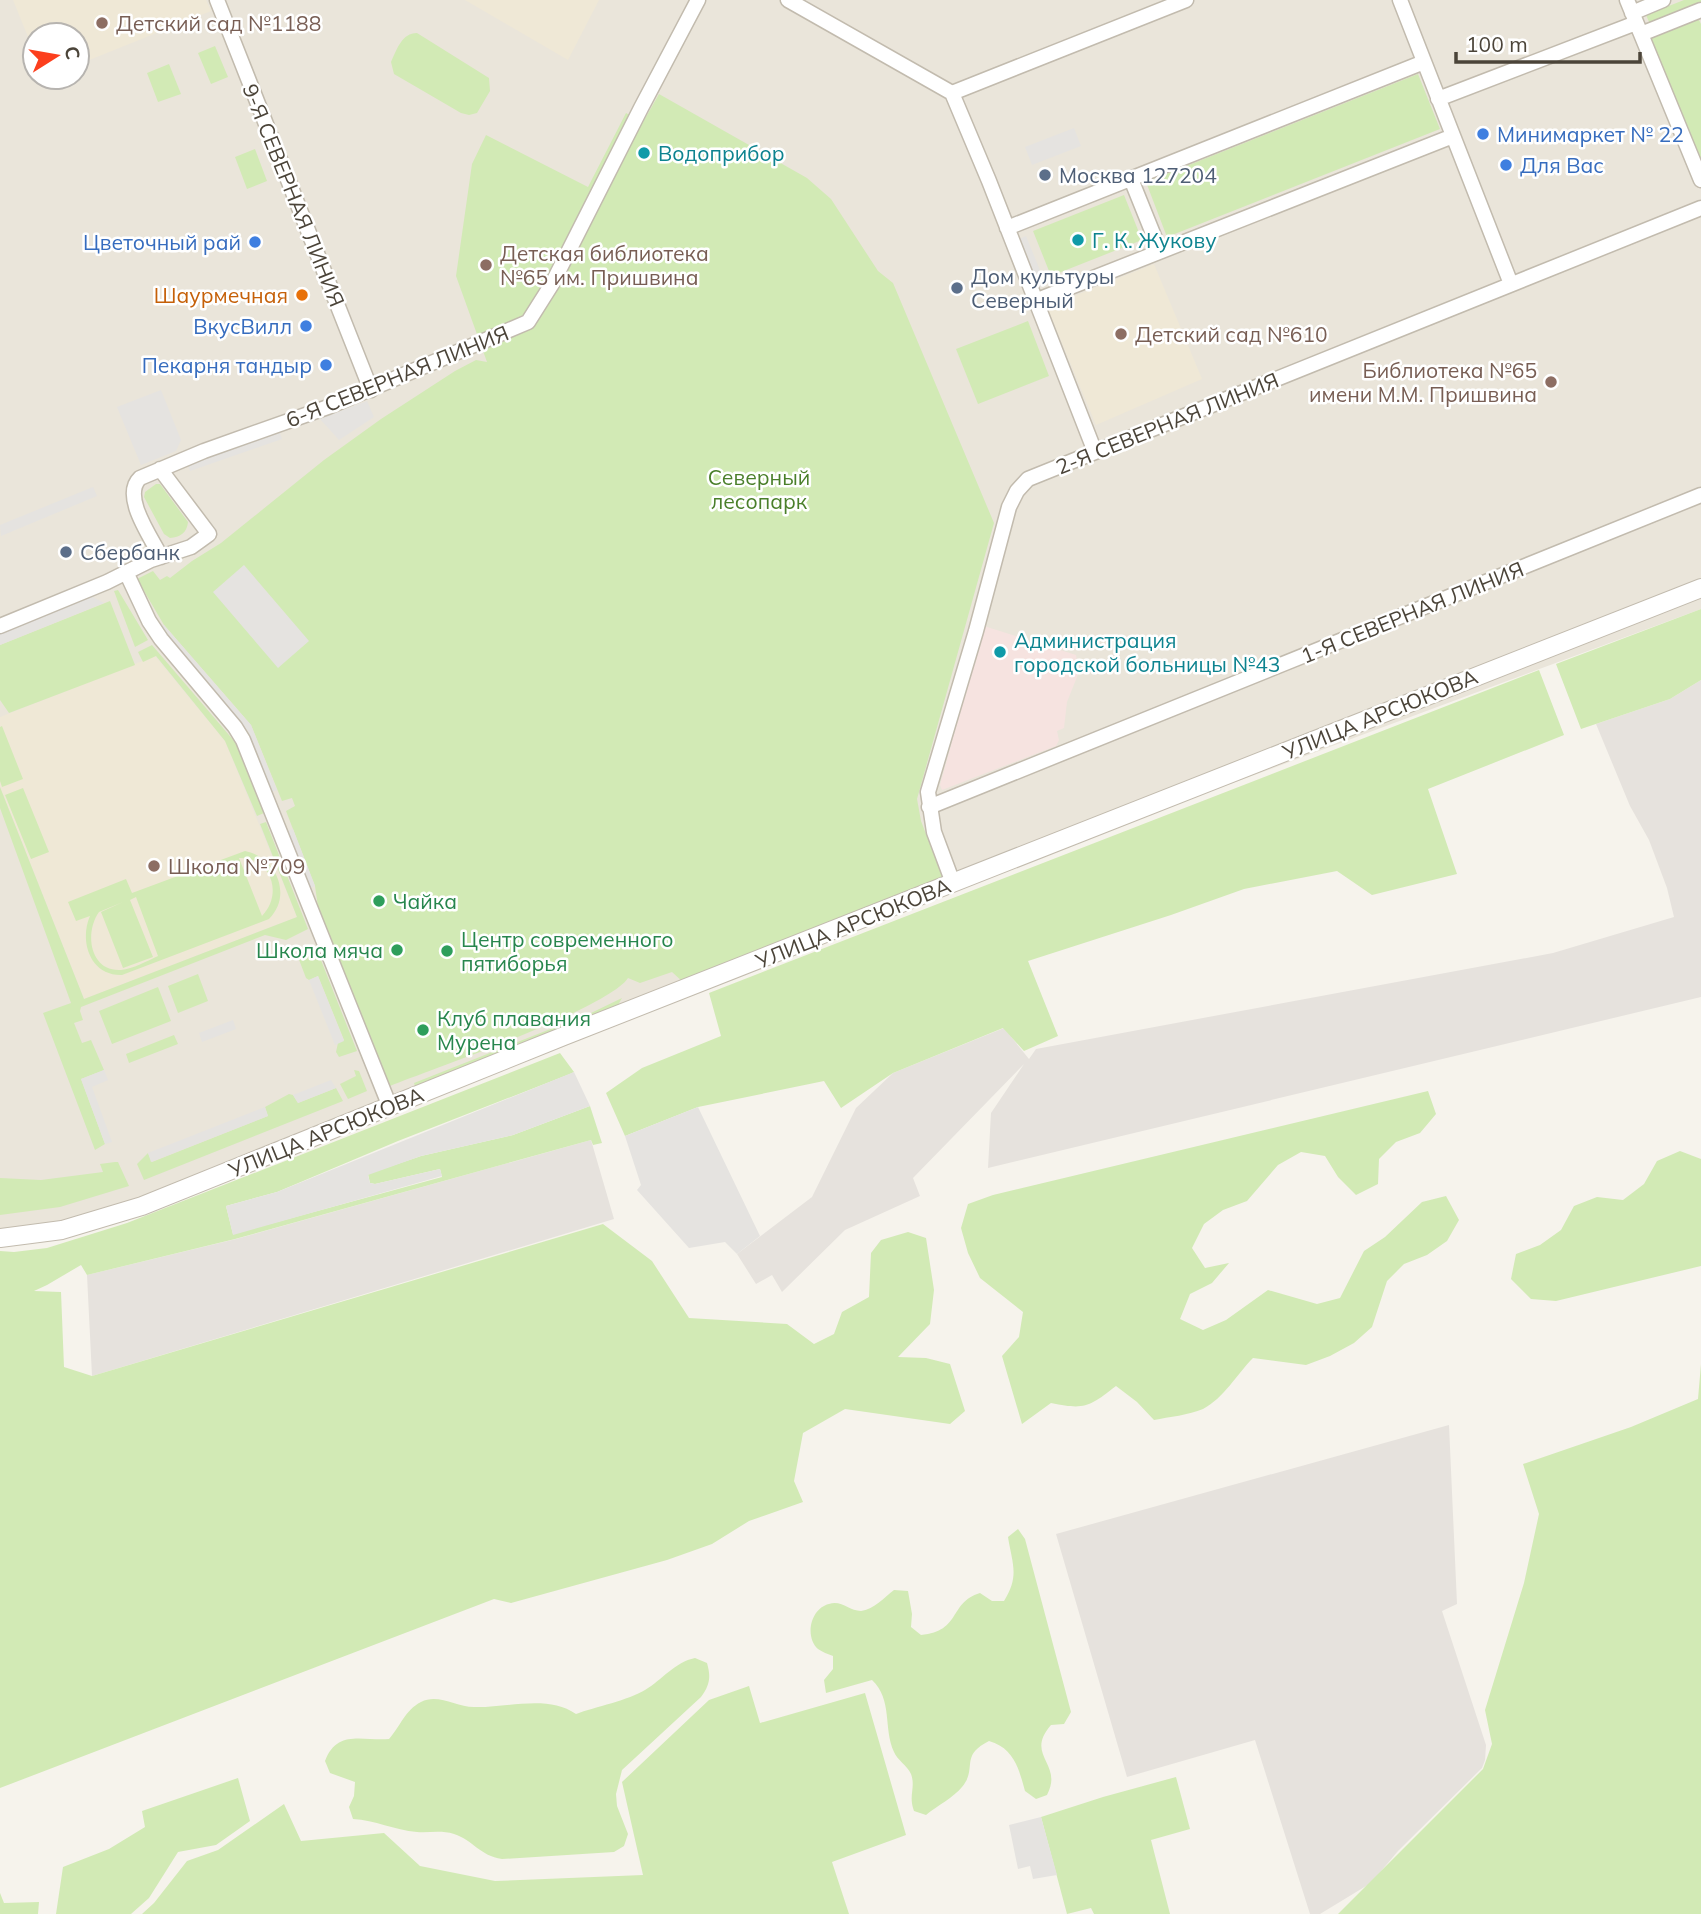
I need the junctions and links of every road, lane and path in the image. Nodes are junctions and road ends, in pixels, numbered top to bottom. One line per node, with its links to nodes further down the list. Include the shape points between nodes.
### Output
1 (217, 0): 20 (street, 9-Я СЕВЕРНАЯ ЛИНИЯ)
2 (698, 0): 20 (street, 6-Я СЕВЕРНАЯ ЛИНИЯ, via 528,322)
3 (788, 0): 10 (street)
4 (1186, 0): 10 (street)
5 (1400, 0): 9 (street)
6 (1663, 0): 8 (street)
7 (1701, 10): 8 (street)
8 (1634, 18): 11 (street); 14 (street)
9 (1424, 62): 11 (street); 13 (street)
10 (952, 93): 16 (street)
11 (1438, 99): 12 (street)
12 (1453, 136): 17 (street); 18 (street)
13 (1131, 179): 16 (street); 17 (street)
14 (1701, 180)
15 (1701, 208): 18 (street, 2-Я СЕВЕРНАЯ ЛИНИЯ)
16 (1007, 228): 19 (street)
17 (1160, 251): 19 (street)
18 (1511, 284): 21 (street, 2-Я СЕВЕРНАЯ ЛИНИЯ)
19 (1035, 300): 21 (street)
20 (371, 390): 22 (street, 6-Я СЕВЕРНАЯ ЛИНИЯ)
21 (1095, 452): 28 (street, 2-Я СЕВЕРНАЯ ЛИНИЯ, via 1028,480 1009,506 928,792)
22 (160, 469): 24 (street, 6-Я СЕВЕРНАЯ ЛИНИЯ, via 140,478 132,500); 24 (street, via 209,534 191,547)
23 (1701, 495): 28 (street, 1-Я СЕВЕРНАЯ ЛИНИЯ)
24 (161, 557): 25 (street)
25 (126, 572): 27 (street); 30 (street, via 161,639 243,740)
26 (1701, 587): 29 (street, УЛИЦА АРСЮКОВА)
27 (0, 625)
28 (929, 807): 29 (street, 2-Я СЕВЕРНАЯ ЛИНИЯ)
29 (953, 883): 30 (street, УЛИЦА АРСЮКОВА)
30 (390, 1107): 31 (street, УЛИЦА АРСЮКОВА, via 142,1206 62,1230)
31 (0, 1238)

